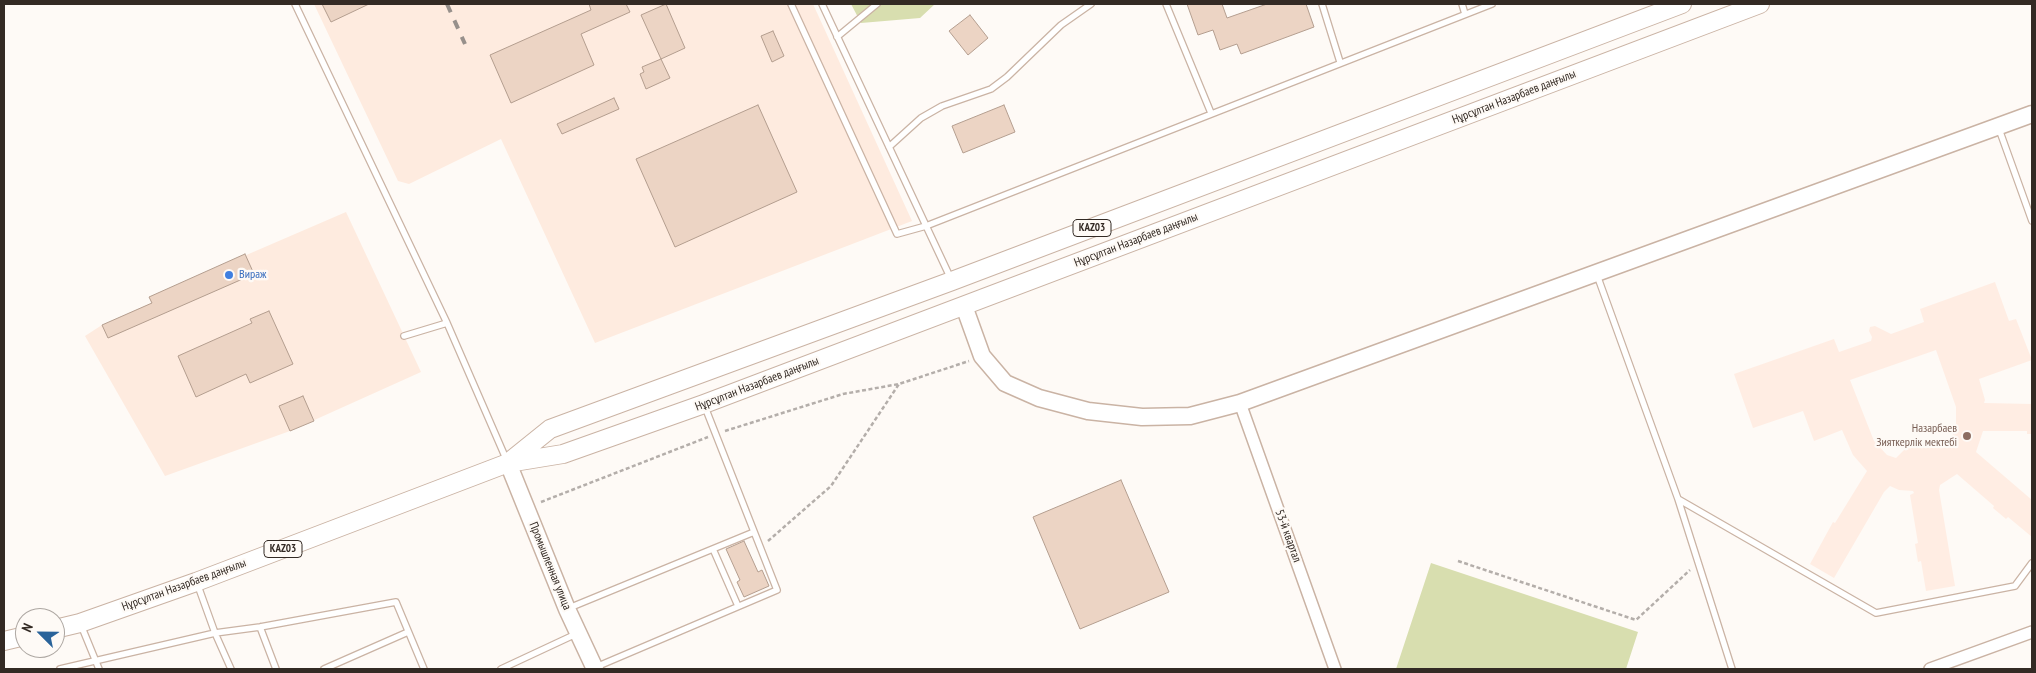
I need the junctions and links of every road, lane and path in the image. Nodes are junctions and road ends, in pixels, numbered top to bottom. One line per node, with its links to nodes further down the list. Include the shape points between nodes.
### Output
1 (295, 4): 24 (lane)
2 (791, 4): 20 (lane, via 896,234)
3 (822, 4): 13 (lane)
4 (878, 4): 13 (lane)
5 (1091, 4): 18 (lane, via 1061,25 991,89 942,106 921,118)
6 (1166, 4): 15 (lane)
7 (1322, 4): 14 (lane)
8 (1462, 4): 12 (lane)
9 (1492, 4): 12 (lane)
10 (1682, 4): 22 (main road, Нұрсұлтан Назарбаев даңғылы / KАZ03)
11 (1760, 4): 23 (main road, Нұрсұлтан Назарбаев даңғылы / KАZ03)
12 (1466, 14): 14 (lane)
13 (837, 37): 18 (lane)
14 (1340, 62): 15 (lane)
15 (1211, 113): 20 (lane)
16 (2032, 114): 17 (street)
17 (1998, 126): 19 (lane); 21 (street)
18 (889, 147): 20 (lane)
19 (2032, 221)
20 (926, 226): 22 (lane)
21 (1596, 273): 28 (street); 32 (lane)
22 (952, 281): 23 (main road); 31 (main road, Нұрсұлтан Назарбаев даңғылы / KАZ03, via 550,429)
23 (964, 306): 26 (street); 29 (main road, Нұрсұлтан Назарбаев даңғылы / KАZ03)
24 (447, 323): 25 (lane); 31 (lane)
25 (404, 336)
26 (982, 356): 27 (path); 28 (street, via 1006,383 1039,398 1088,410 1142,417 1190,416)
27 (899, 384): 30 (path, via 843,394); 35 (path, via 831,486)
28 (1240, 402): 59 (street, 53-й квартал)
29 (704, 404): 30 (lane); 31 (main road, Нұрсұлтан Назарбаев даңғылы / KАZ03, via 563,454)
30 (716, 434): 33 (path); 34 (lane)
31 (508, 463): 33 (street, Промышленная улица); 40 (main road, Нұрсұлтан Назарбаев даңғылы / KАZ03)
32 (1678, 499): 38 (lane); 39 (lane, via 1876,613 2015,586)
33 (526, 508): 42 (street, Промышленная улица)
34 (754, 532): 35 (lane); 36 (lane)
35 (760, 547): 41 (lane, via 777,590)
36 (713, 549): 41 (lane); 42 (lane)
37 (1458, 561): 38 (path, via 1636,620)
38 (1698, 563): 60 (lane)
39 (2032, 563)
40 (196, 582): 43 (main road, Нұрсұлтан Назарбаев даңғылы / KАZ03); 48 (lane)
41 (738, 606): 58 (lane)
42 (568, 609): 49 (street, Промышленная улица)
43 (80, 622): 44 (main road, Нұрсұлтан Назарбаев даңғылы / KАZ03); 50 (lane)
44 (65, 626)
45 (260, 627): 46 (lane, via 396,602); 48 (lane); 54 (lane)
46 (408, 632): 55 (lane); 56 (lane)
47 (2032, 632): 61 (street)
48 (215, 633): 50 (lane); 53 (lane)
49 (578, 633): 57 (lane); 58 (street, Промышленная улица)
50 (96, 661): 51 (lane); 52 (lane)
51 (60, 669)
52 (99, 669)
53 (231, 669)
54 (276, 669)
55 (324, 669)
56 (422, 669)
57 (501, 669)
58 (594, 669)
59 (1335, 669)
60 (1732, 669)
61 (1930, 669)

